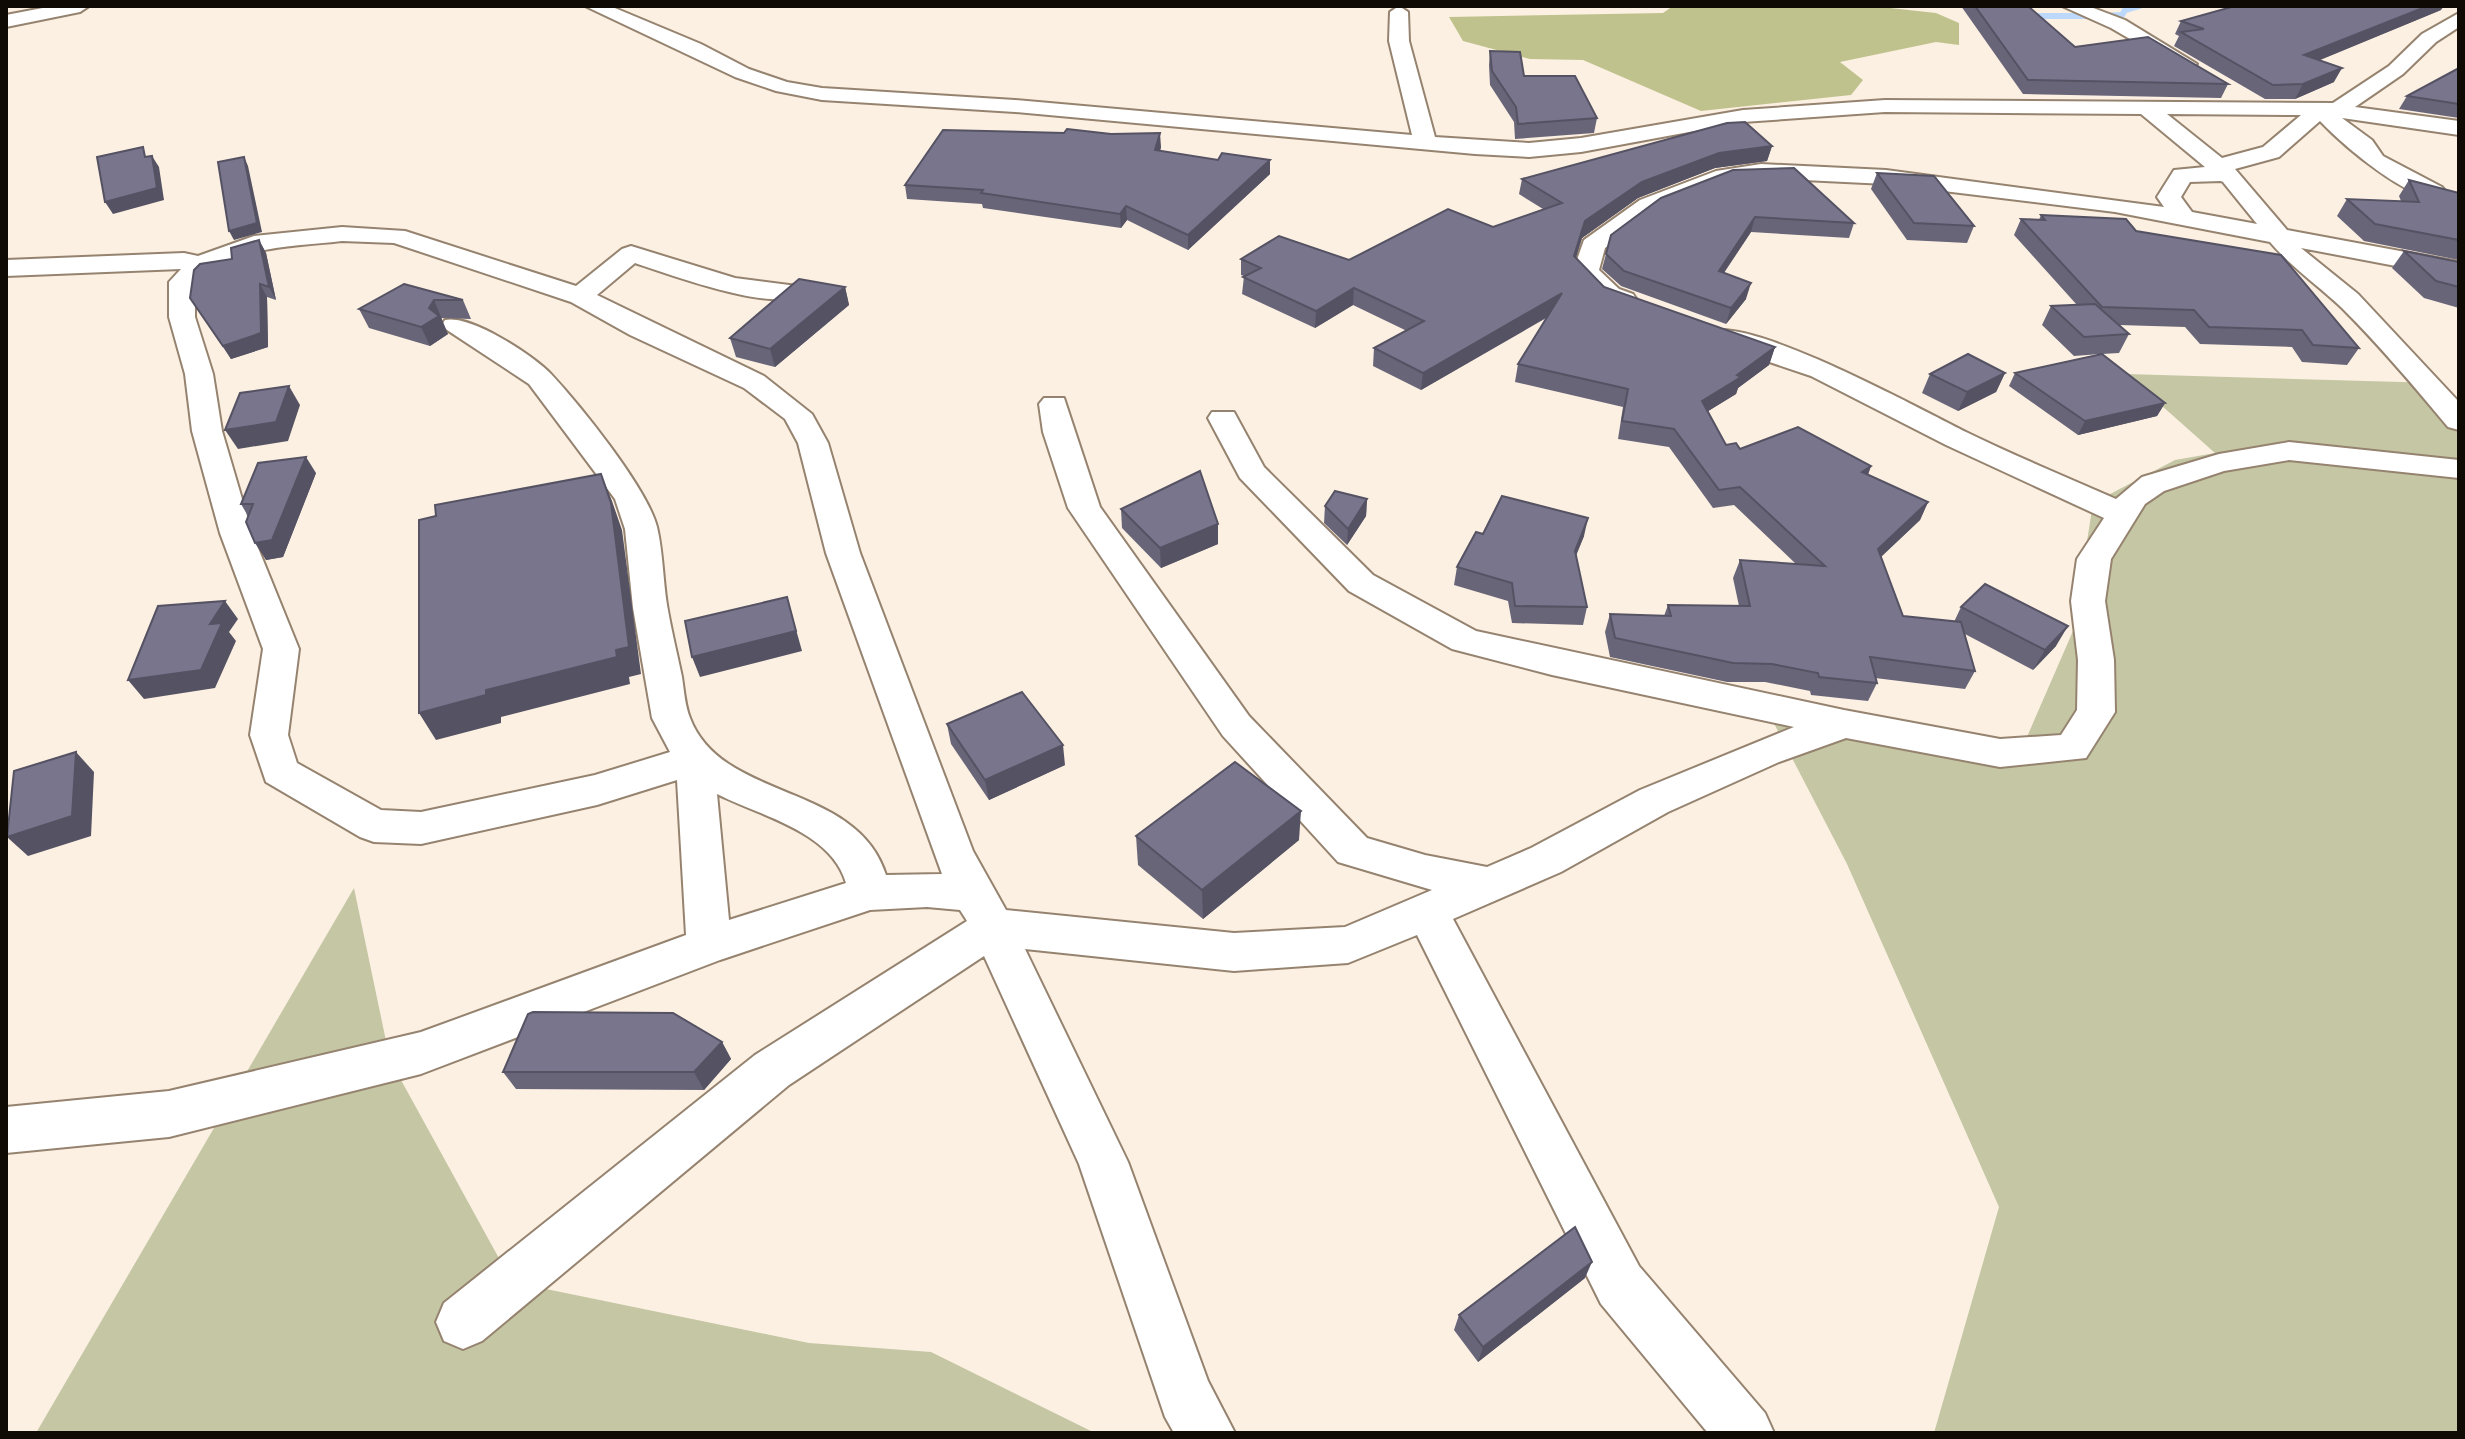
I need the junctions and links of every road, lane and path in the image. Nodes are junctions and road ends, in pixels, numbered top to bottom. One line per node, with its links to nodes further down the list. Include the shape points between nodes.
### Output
1 (80, 6): 6 (street)
2 (594, 6): 13 (street, via 742,73 822,94)
3 (2071, 6): 7 (street, via 2118,24)
4 (1399, 12): 13 (street, via 1399,41)
5 (2459, 19): 11 (street, via 2337,110)
6 (6, 21)
7 (2208, 77)
8 (2233, 92): 10 (street)
9 (2145, 107): 10 (street); 13 (street, via 1845,108 1743,116 1529,150); 14 (street)
10 (2257, 107): 11 (street)
11 (2321, 109): 12 (street); 14 (street, via 2271,152); 15 (street, via 2375,161)
12 (2453, 130)
13 (1425, 142)
14 (2221, 168): 16 (street, via 2221,174 2182,175 2169,197); 17 (street)
15 (2434, 192)
16 (2184, 218): 17 (street); 23 (street, via 1886,177 1761,171 1724,176 1648,205 1593,245 1586,271 1610,295)
17 (2279, 238): 20 (street); 28 (street, via 2371,322)
18 (200, 264): 19 (street); 22 (street, via 254,243 303,236 396,236); 32 (street, via 182,282 182,317 236,533 281,649 269,735 280,772 374,826 421,828 555,800)
19 (6, 268)
20 (2459, 270)
21 (788, 292): 22 (street, via 732,286 631,254)
22 (580, 296): 36 (street, via 754,382 797,414 813,443 843,553 952,851)
23 (1654, 312)
24 (455, 326): 32 (street, via 539,378 631,498 641,529 671,718)
25 (1696, 327): 30 (street, via 1821,370)
26 (1054, 404): 33 (street, via 1084,508 1236,726 1353,850)
27 (1223, 418): 31 (street, via 1251,471 1361,583 1465,640)
28 (2459, 421)
29 (2459, 469): 30 (street, via 2289,451 2219,463 2153,484)
30 (2122, 514): 31 (street, via 2094,559 2088,601 2096,712 2072,748 2000,753)
31 (1844, 724): 33 (street, via 1654,801 1546,860)
32 (695, 762): 34 (street, via 813,819 860,859); 37 (street)
33 (1488, 884): 35 (street)
34 (870, 893): 36 (street, via 927,890); 37 (street)
35 (1426, 909): 36 (street, via 1348,945 1234,952); 41 (street, via 1620,1285)
36 (983, 911): 39 (street, via 772,1070); 40 (street, via 1103,1162 1185,1397)
37 (709, 945): 38 (street, via 421,1053 169,1114)
38 (6, 1130)
39 (463, 1322)
40 (1206, 1433)
41 (1745, 1433)

